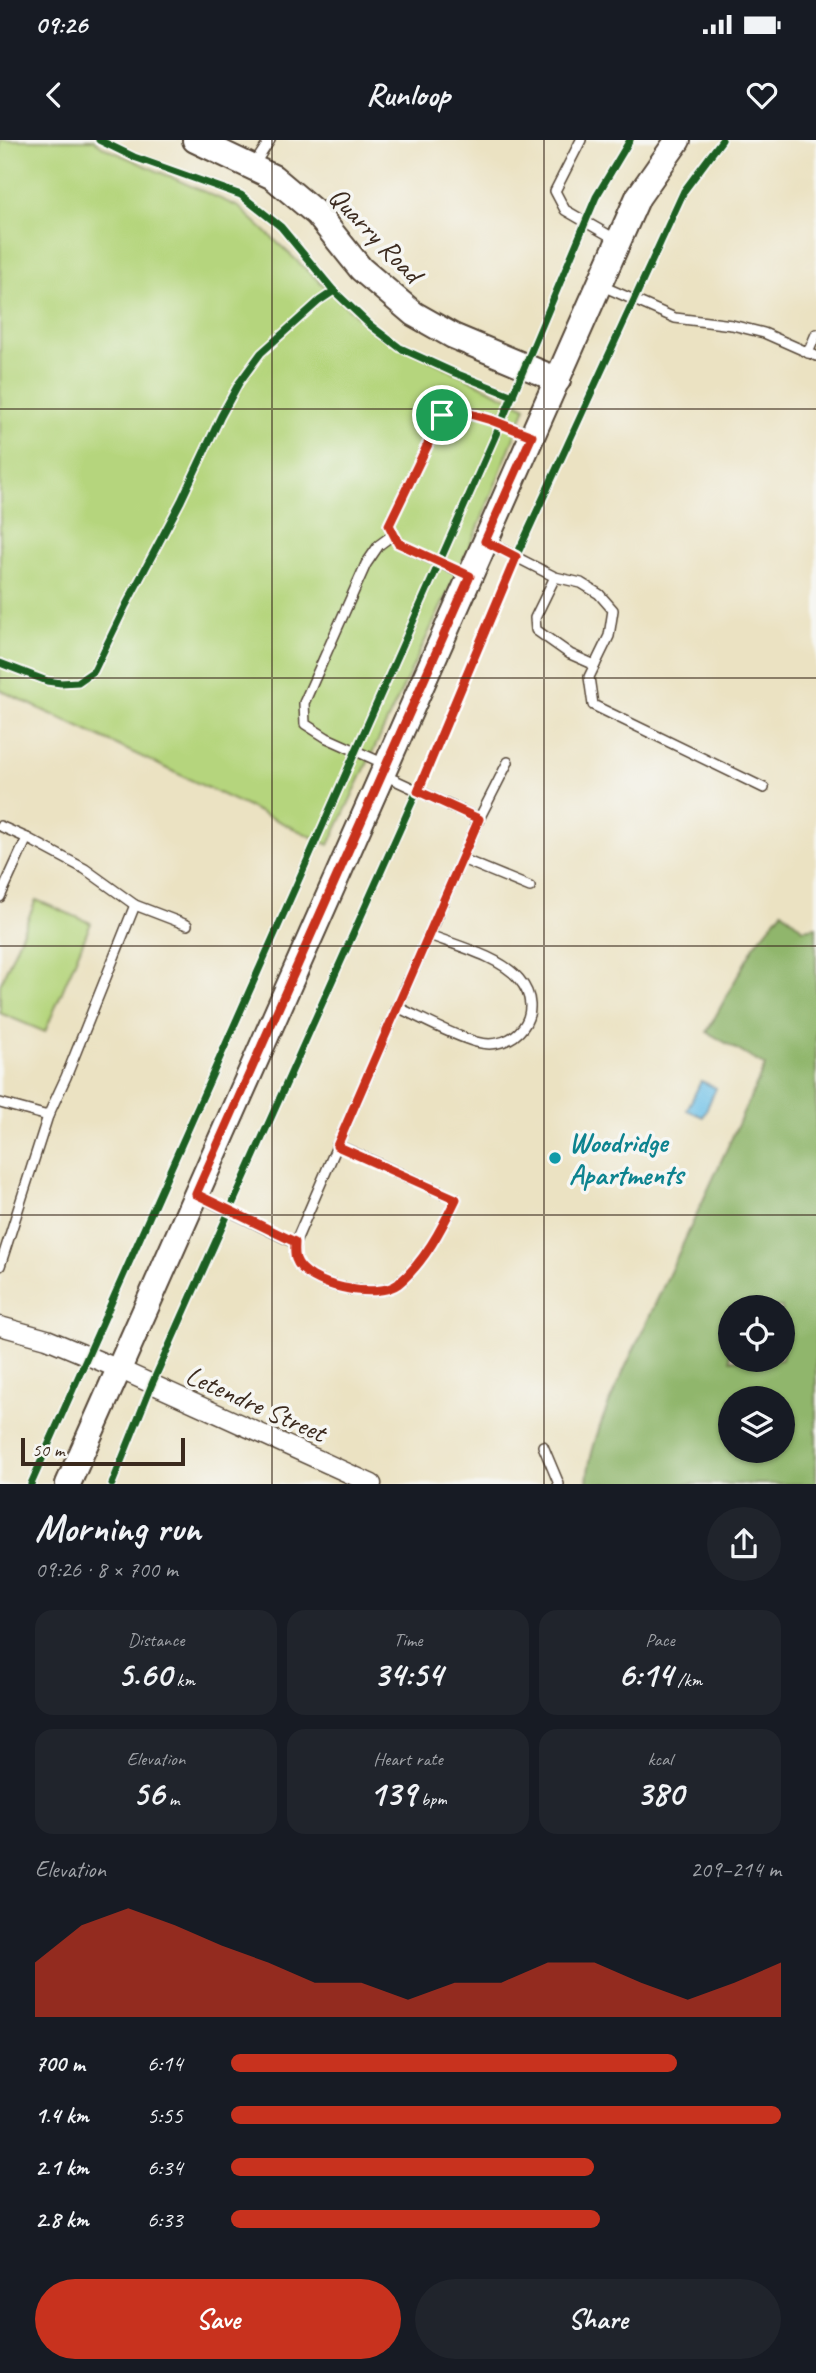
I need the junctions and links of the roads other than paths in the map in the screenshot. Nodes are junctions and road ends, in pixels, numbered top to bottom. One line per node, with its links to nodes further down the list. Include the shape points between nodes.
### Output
1 (195, 140): 5 (street, Quarry Road)
2 (270, 140): 5 (lane)
3 (581, 140): 6 (lane, via 555,191 565,210)
4 (678, 140): 6 (street, via 638,197)
5 (253, 167): 10 (street, Quarry Road, via 273,177 317,214 361,269 414,314 453,336)
6 (618, 240): 7 (street)
7 (599, 285): 9 (lane, via 675,318 764,333); 10 (street)
8 (816, 334): 9 (lane)
9 (812, 355)
10 (558, 380): 11 (street)
11 (532, 436): 12 (lane, via 453,409 442,415 389,525); 13 (street)
12 (394, 534): 14 (lane, via 398,543); 18 (lane, via 366,564 304,703 305,724)
13 (485, 541): 14 (street); 15 (lane)
14 (470, 576): 18 (street)
15 (555, 578): 16 (lane, via 535,618 536,630); 16 (lane, via 581,583 613,610 609,636)
16 (595, 665): 19 (lane, via 589,677 593,705)
17 (508, 762): 20 (lane)
18 (384, 769): 20 (lane); 33 (street)
19 (764, 788)
20 (479, 819): 23 (lane)
21 (0, 826): 22 (lane)
22 (27, 838): 25 (lane); 26 (lane, via 85,869)
23 (461, 859): 24 (lane); 28 (lane)
24 (530, 887)
25 (0, 897)
26 (135, 905): 27 (lane); 31 (lane)
27 (187, 925)
28 (429, 934): 29 (lane); 29 (lane, via 503,965 520,980 531,1003 529,1021 519,1033 498,1044 476,1042)
29 (397, 1007): 32 (lane)
30 (0, 1103): 31 (lane)
31 (48, 1116): 35 (lane)
32 (337, 1146): 34 (lane); 34 (lane, via 456,1199 418,1262 396,1286 372,1290 338,1287 304,1271 296,1259)
33 (196, 1194): 34 (lane); 37 (street)
34 (295, 1242)
35 (0, 1266)
36 (0, 1325): 37 (street, Letendre Street)
37 (119, 1369): 39 (street); 40 (street, Letendre Street)
38 (543, 1446): 41 (lane)
39 (68, 1484)
40 (372, 1484)
41 (559, 1484)

